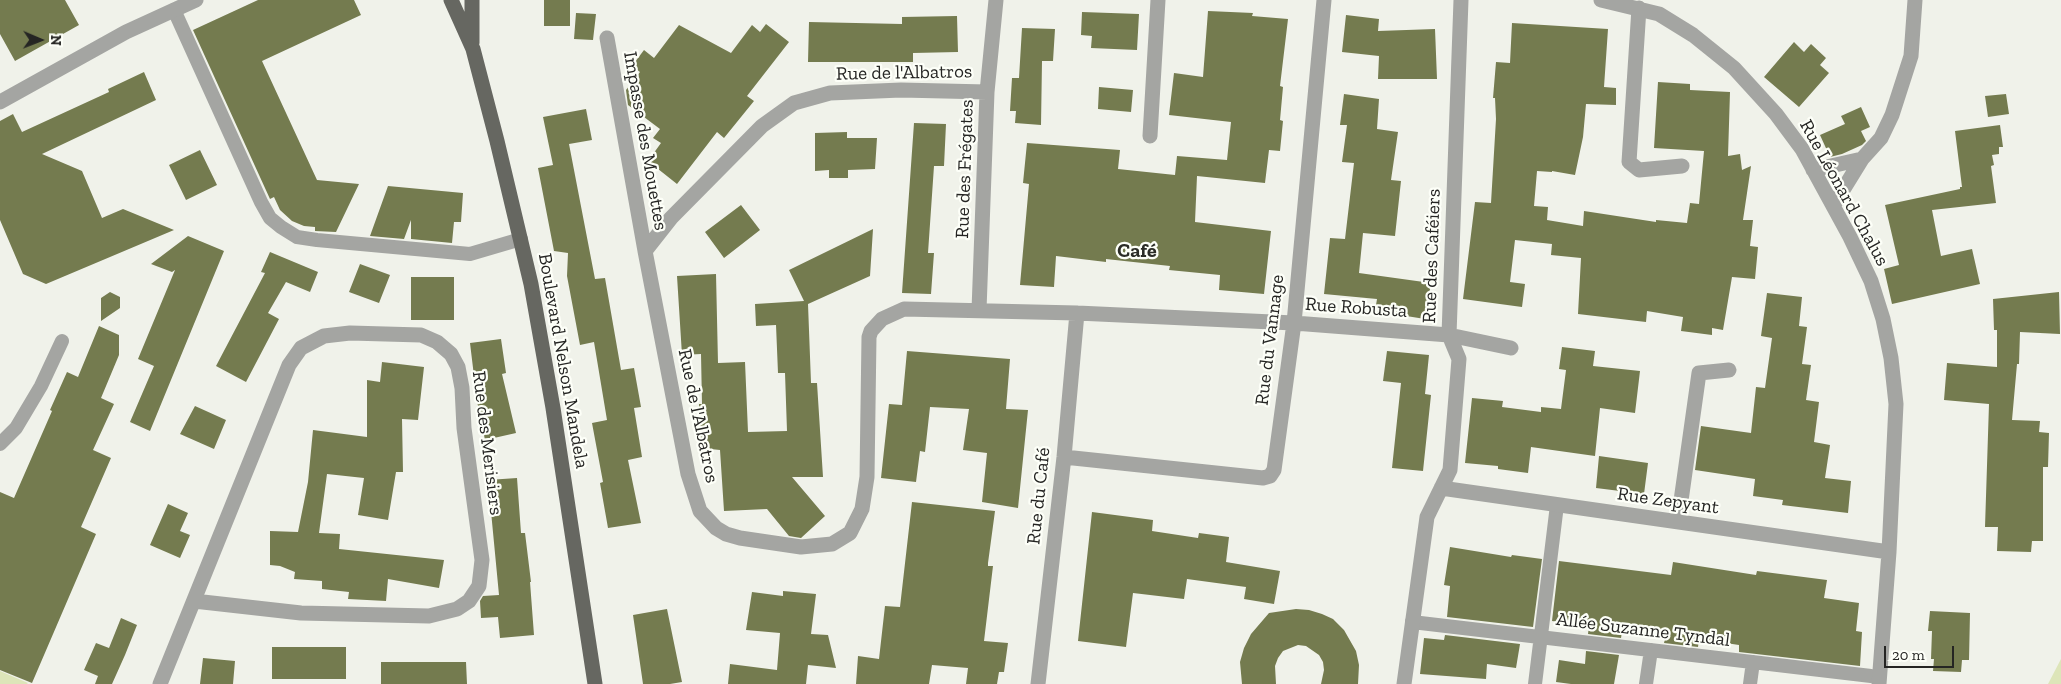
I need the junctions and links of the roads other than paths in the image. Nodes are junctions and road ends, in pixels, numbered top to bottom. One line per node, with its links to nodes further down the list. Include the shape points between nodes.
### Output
1 (195, 0): 11 (street)
2 (451, 0): 13 (main road, Boulevard Nelson Mandela)
3 (472, 0): 13 (main road, Boulevard Nelson Mandela)
4 (996, 0): 14 (street, Rue des Frégates)
5 (1158, 0): 16 (street)
6 (1324, 0): 25 (street, Rue du Vannage)
7 (1461, 0): 26 (street, Rue des Caféiers)
8 (1601, 0): 10 (street, Rue Léonard Chalus)
9 (1915, 0): 17 (street, via 1911,56 1898,99 1881,138)
10 (1639, 8): 18 (street, via 1629,162 1638,170); 19 (street, Rue Léonard Chalus, via 1659,14 1693,35 1734,68 1776,114)
11 (174, 10): 15 (street, via 126,32); 21 (lane, via 261,202 270,218 281,227 297,237 317,240 470,254)
12 (607, 38): 22 (street, Impasse des Mouettes)
13 (472, 50): 21 (main road, Boulevard Nelson Mandela)
14 (987, 92): 22 (street, Rue de l'Albatros, via 901,90 830,93 794,102 762,126 671,218); 23 (street, Rue des Frégates)
15 (0, 102)
16 (1150, 136)
17 (1862, 159): 19 (street); 20 (street)
18 (1682, 166)
19 (1813, 170): 20 (street, Rue Léonard Chalus)
20 (1833, 206): 35 (street, Rue Léonard Chalus, via 1871,281 1891,358 1896,404)
21 (521, 239): 43 (main road, Boulevard Nelson Mandela, via 542,341)
22 (645, 251): 23 (street, Rue de l'Albatros, via 694,495 700,510 716,528 740,538 801,547 832,544 850,533 862,509 867,476 868,337 871,330 882,319 904,309)
23 (979, 310): 24 (street, Rue Robusta)
24 (1077, 313): 25 (street, Rue Robusta); 31 (street, Rue du Café)
25 (1294, 323): 26 (street, Rue Robusta); 31 (street, Rue du Vannage, via 1274,470 1270,476 1263,478)
26 (1449, 335): 28 (street, Rue Robusta); 32 (street, Rue des Caféiers, via 1460,359 1450,470)
27 (62, 341): 30 (lane, via 16,428)
28 (1511, 348)
29 (1729, 370): 34 (street, via 1699,373)
30 (0, 444)
31 (1064, 457): 44 (street, Rue du Café)
32 (1441, 488): 33 (street, Rue Zepyant); 37 (street, Rue des Caféiers, via 1427,517)
33 (1557, 505): 34 (street, Rue Zepyant); 38 (lane)
34 (1678, 522): 35 (street, Rue Zepyant)
35 (1889, 552): 41 (street, Rue Léonard Chalus)
36 (194, 601): 36 (street, Rue des Merisiers, via 300,614 429,616 457,609 469,601 479,586 482,560 464,428 462,388 458,367 451,354 437,342 411,335 350,333 324,336 301,348 289,365); 42 (street, Rue des Merisiers)
37 (1412, 622): 38 (lane, Allée Suzanne Tyndal); 45 (street, Rue des Caféiers)
38 (1541, 637): 39 (lane, Allée Suzanne Tyndal); 46 (lane)
39 (1651, 650): 40 (lane, Allée Suzanne Tyndal); 47 (lane)
40 (1753, 662): 41 (lane, Allée Suzanne Tyndal); 48 (lane)
41 (1875, 680)
42 (160, 684)
43 (595, 684)
44 (1038, 684)
45 (1404, 684)
46 (1535, 684)
47 (1646, 684)
48 (1750, 684)

